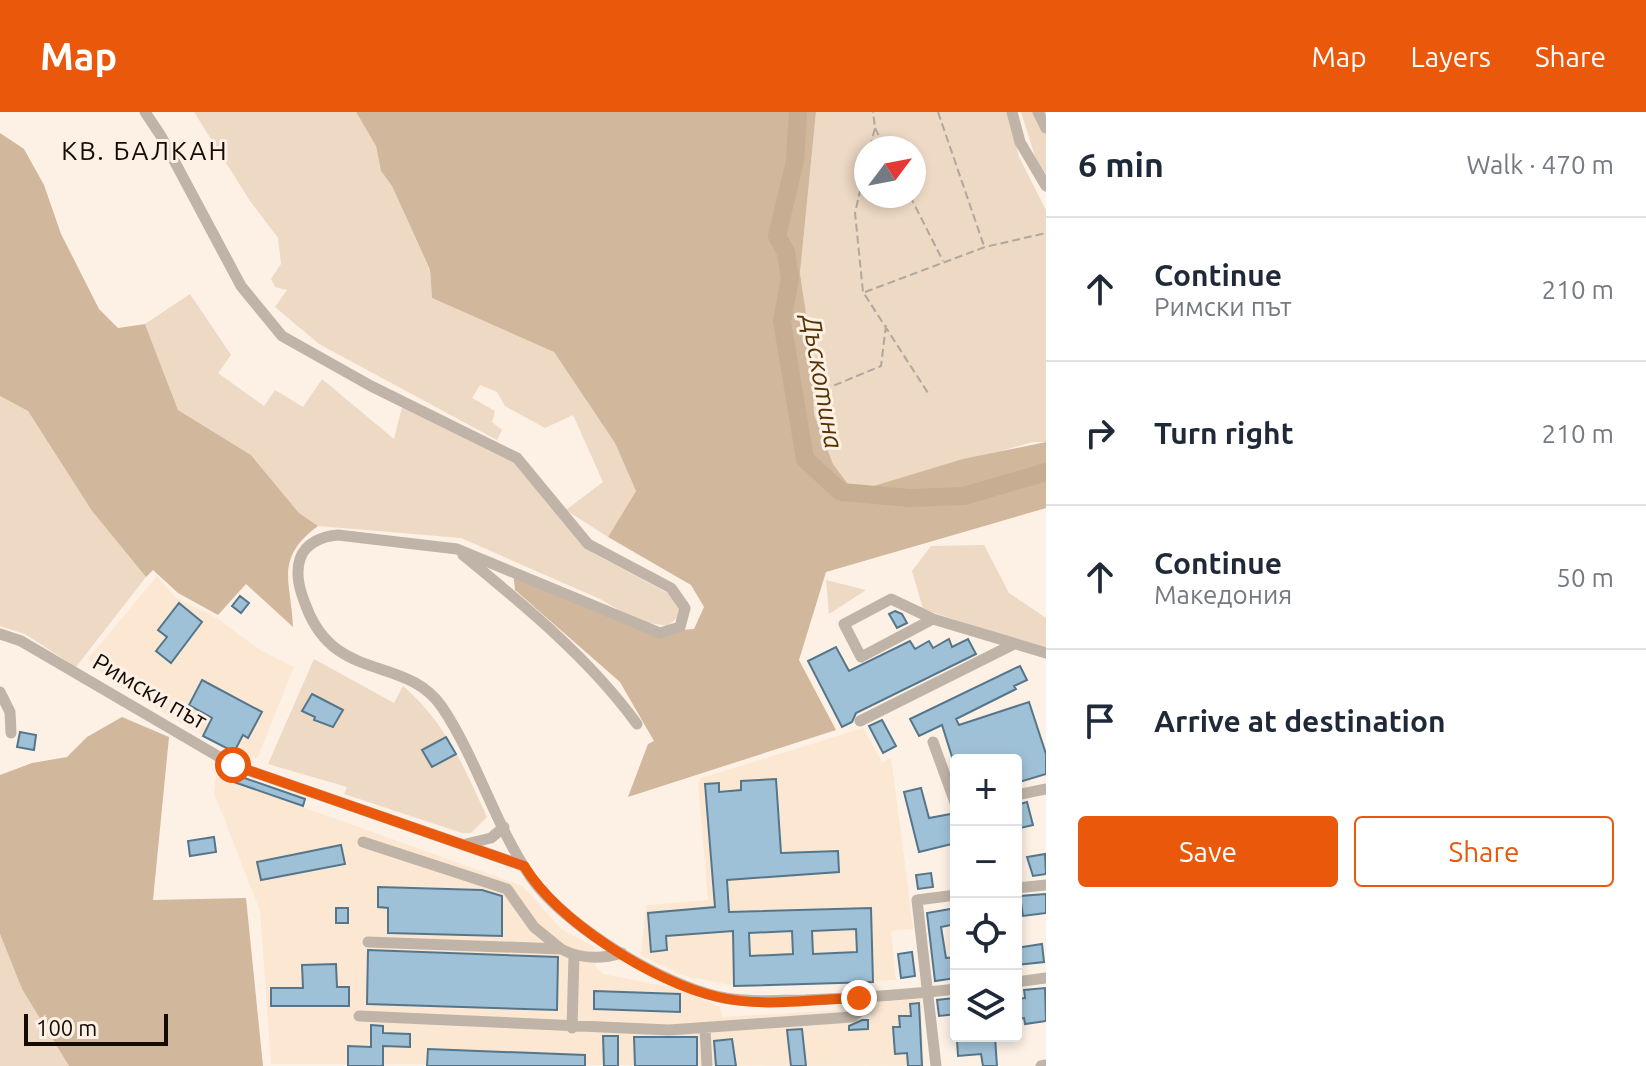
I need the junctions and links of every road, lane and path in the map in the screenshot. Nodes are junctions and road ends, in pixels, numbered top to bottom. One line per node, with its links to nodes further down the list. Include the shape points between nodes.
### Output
1 (145, 112): 20 (street, via 241,286 282,336 517,458 588,544 671,588 685,608 685,618 671,632 649,631)
2 (873, 112): 6 (path)
3 (938, 112): 14 (path)
4 (1012, 112): 10 (street, via 1020,142)
5 (1038, 112): 7 (street)
6 (875, 128): 8 (path); 9 (path)
7 (1046, 128)
8 (873, 136)
9 (879, 136)
10 (1046, 186)
11 (856, 208): 16 (path)
12 (916, 208): 15 (path)
13 (1046, 233): 14 (path)
14 (985, 247): 15 (path)
15 (944, 262): 16 (path)
16 (863, 292): 17 (path)
17 (886, 324): 18 (path, via 881,366); 19 (path)
18 (823, 390)
19 (928, 393)
20 (457, 549): 27 (street, via 522,604); 33 (street, via 325,536 301,554 300,591 309,615 333,649 415,683 440,705)
21 (933, 619): 21 (street, via 891,599 844,624 861,657); 23 (street)
22 (0, 634): 35 (street, Римски път, via 21,641 233,765)
23 (1014, 644): 24 (street); 26 (street)
24 (1046, 653)
25 (0, 692): 28 (street, via 10,712)
26 (860, 721)
27 (637, 724)
28 (11, 733)
29 (933, 742): 30 (street)
30 (950, 789)
31 (1046, 789): 32 (street)
32 (1022, 794)
33 (504, 827): 35 (street, via 484,842); 36 (street)
34 (363, 842): 41 (street, via 507,889 534,927)
35 (461, 844): 36 (street, Римски път)
36 (524, 866): 42 (street, via 565,916)
37 (1046, 885): 38 (street)
38 (1022, 887)
39 (950, 896): 47 (street, via 917,900)
40 (368, 942): 41 (street)
41 (561, 949): 43 (street)
42 (622, 953): 43 (street); 48 (street, via 717,997)
43 (574, 956): 50 (street)
44 (1046, 978): 45 (street)
45 (1022, 981)
46 (950, 990): 47 (street)
47 (929, 992): 48 (street); 53 (street)
48 (859, 998): 51 (street, via 860,1011 852,1017)
49 (359, 1016): 50 (street)
50 (572, 1028): 51 (street)
51 (705, 1029): 52 (street)
52 (707, 1066)
53 (936, 1066)

